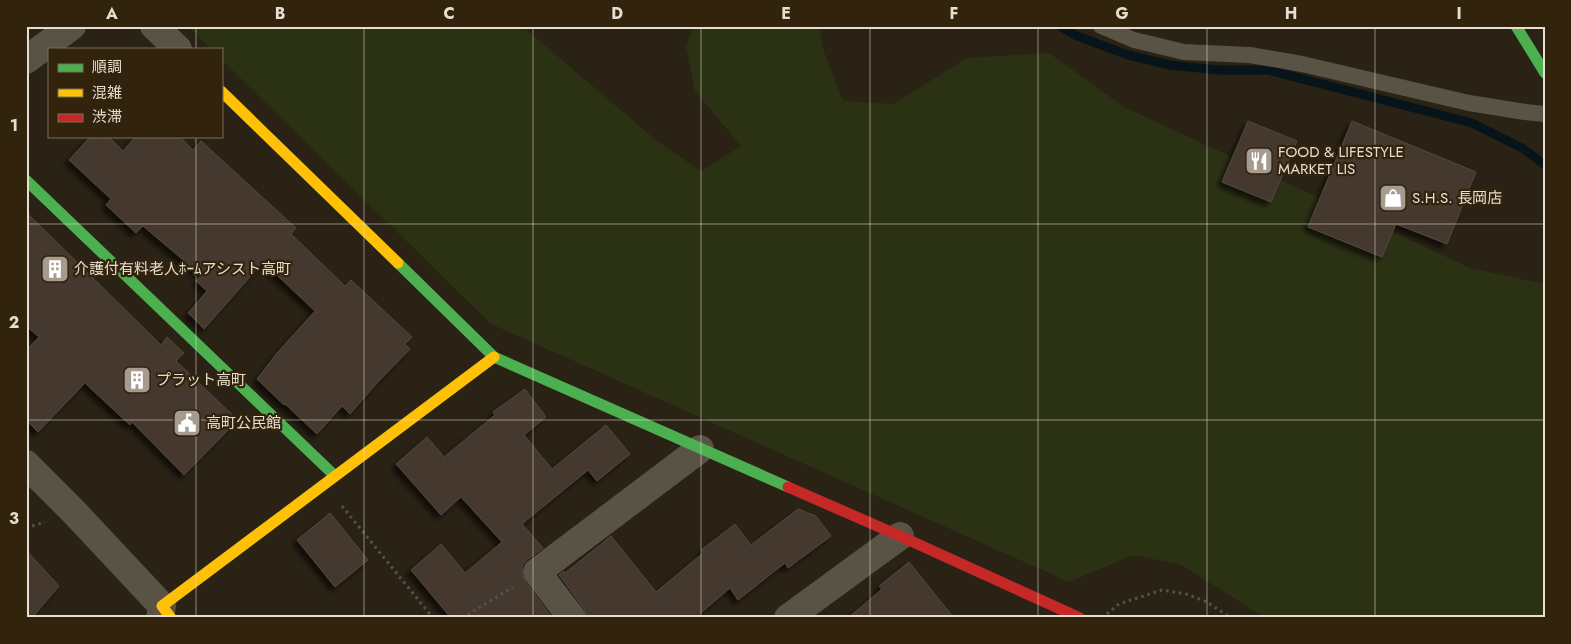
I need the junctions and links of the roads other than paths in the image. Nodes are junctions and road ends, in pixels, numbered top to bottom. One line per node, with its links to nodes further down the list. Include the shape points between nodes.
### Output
1 (72, 26): 6 (street)
2 (154, 26): 5 (street)
3 (1102, 26): 9 (lane, via 1134,40 1184,52 1250,55 1469,103)
4 (1516, 26): 7 (street)
5 (177, 48)
6 (26, 60)
7 (1545, 73)
8 (222, 92): 11 (street)
9 (1545, 114)
10 (26, 180): 14 (street)
11 (494, 357): 12 (street); 14 (street)
12 (700, 449): 15 (street); 17 (street, via 537,572)
13 (26, 464): 16 (street, via 74,512)
14 (335, 476): 16 (street)
15 (900, 536): 18 (street); 19 (street)
16 (164, 614)
17 (572, 618)
18 (788, 618)
19 (1080, 618)

